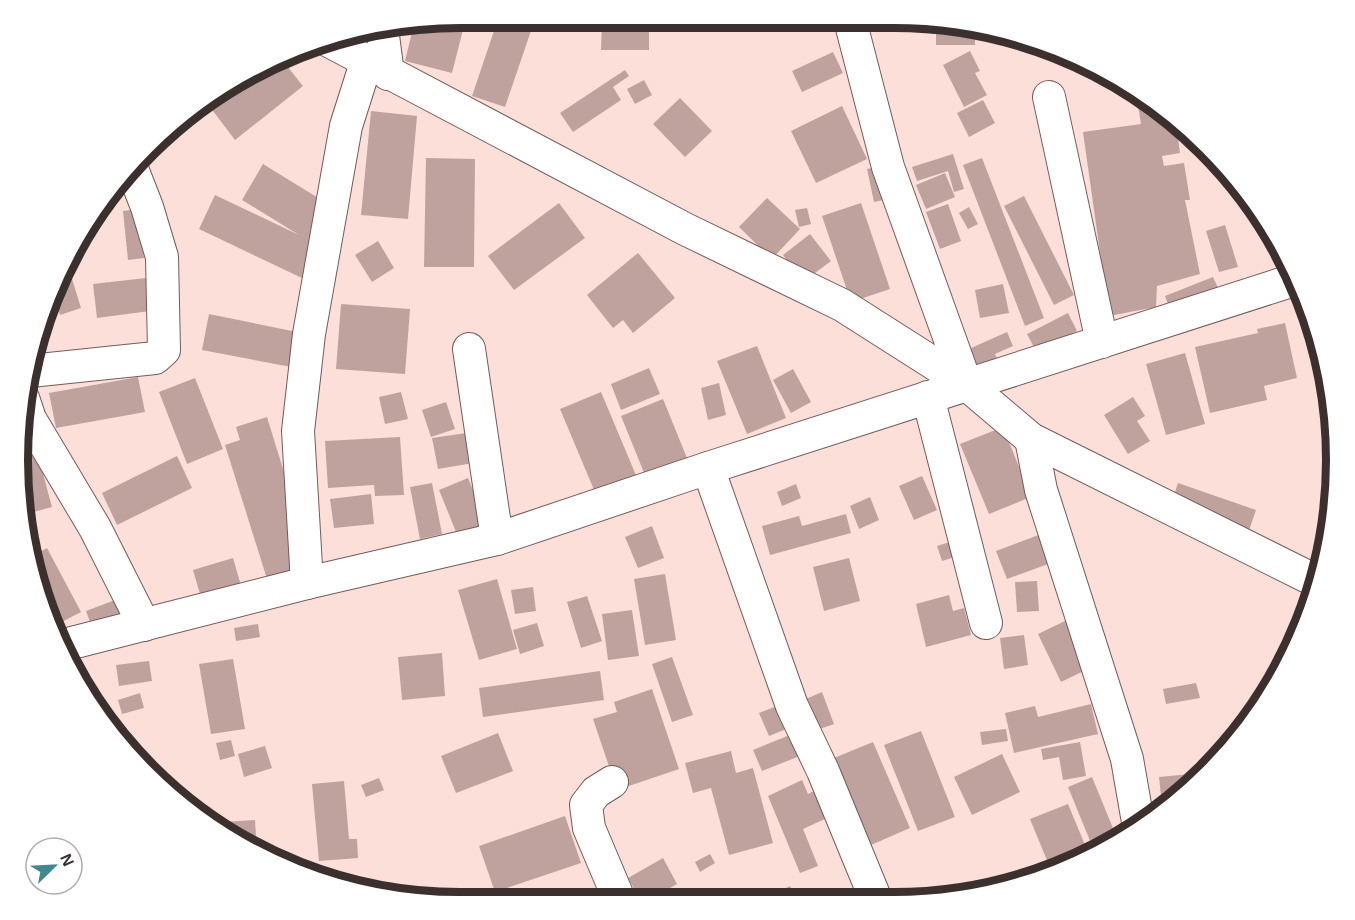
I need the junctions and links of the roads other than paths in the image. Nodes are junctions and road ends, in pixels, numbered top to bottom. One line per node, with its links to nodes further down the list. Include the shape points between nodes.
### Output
1 (852, 28): 11 (street, via 888,167)
2 (381, 36): 4 (street)
3 (337, 46): 4 (street)
4 (377, 69): 11 (street, via 685,229 842,305); 18 (street, via 346,126 309,334 298,431)
5 (1049, 97): 8 (street)
6 (134, 177): 10 (street, via 162,257 164,350 156,358)
7 (1288, 282): 8 (street)
8 (1102, 342): 11 (street)
9 (469, 349): 16 (street)
10 (38, 369)
11 (966, 384): 12 (street); 14 (street)
12 (928, 397): 15 (street); 19 (street)
13 (30, 420): 20 (street, via 95,528)
14 (1032, 439): 17 (street); 23 (street, via 1041,490 1127,759)
15 (708, 468): 16 (street); 25 (street, via 792,706)
16 (497, 539): 18 (street)
17 (1310, 578)
18 (307, 583): 20 (street)
19 (986, 623)
20 (144, 625): 21 (street)
21 (70, 644)
22 (612, 782): 24 (street, via 596,792 586,805 589,828)
23 (1137, 817)
24 (616, 892)
25 (873, 892)

